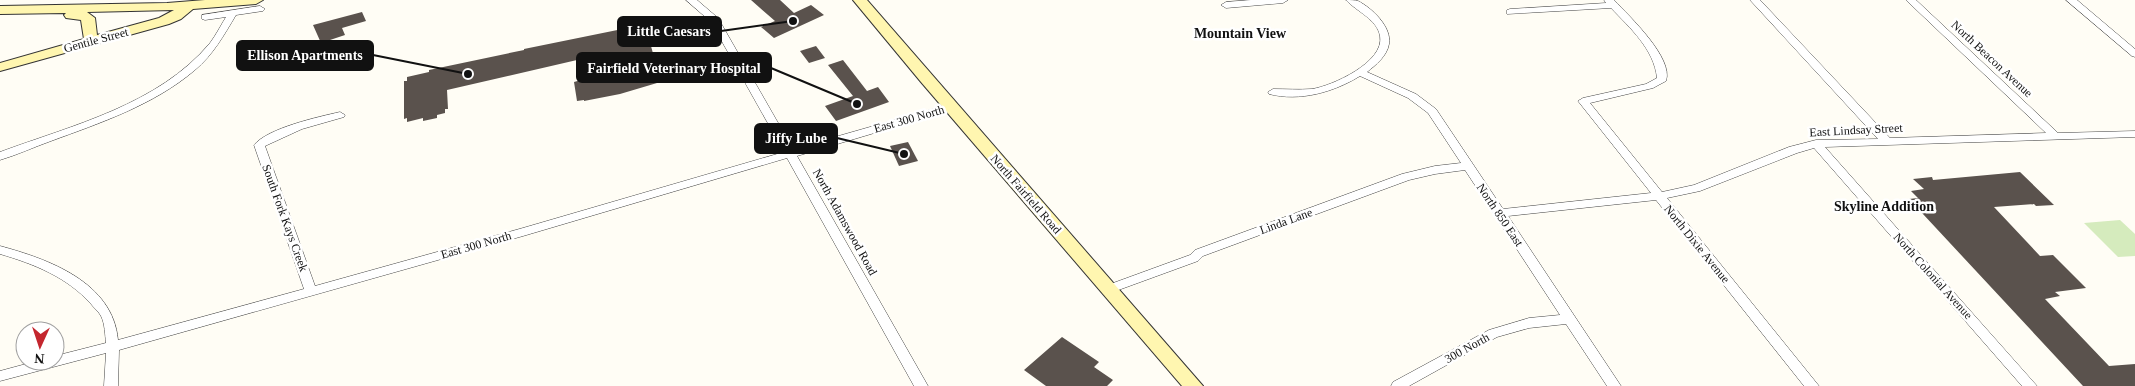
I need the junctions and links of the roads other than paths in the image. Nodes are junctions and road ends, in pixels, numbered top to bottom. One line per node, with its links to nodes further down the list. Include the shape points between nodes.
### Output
1 (691, 0): 27 (street, North Adamswood Road, via 715,20)
2 (860, 0): 21 (main road, North Fairfield Road)
3 (1283, 0): 10 (street)
4 (1351, 0): 19 (street, via 1376,20 1385,37 1382,50)
5 (1755, 0): 25 (street)
6 (1911, 0): 24 (street, North Beacon Avenue)
7 (2071, 0): 17 (street)
8 (1611, 2): 13 (street); 30 (street, North Dixie Avenue, via 1655,54 1662,79 1649,86 1583,101)
9 (192, 3): 11 (main road); 12 (main road, via 75,10); 16 (main road, Gentile Street, via 176,16)
10 (1226, 4)
11 (258, 5): 14 (street)
12 (1, 10): 16 (main road, via 85,16 90,20)
13 (1510, 12)
14 (233, 13): 15 (street); 28 (street, via 223,35 206,56 150,95 76,129)
15 (205, 17)
16 (91, 42): 18 (main road, Gentile Street)
17 (2135, 54)
18 (0, 67)
19 (1361, 73): 20 (street, via 1317,91); 29 (street, North 850 East, via 1412,96 1432,111)
20 (1274, 92)
21 (951, 107): 27 (street, East 300 North); 33 (main road, North Fairfield Road)
22 (340, 115): 34 (street, South Fork Kays Creek, via 304,124 258,145)
23 (2135, 134): 24 (street, East Lindsay Street)
24 (2056, 137): 25 (street, East Lindsay Street)
25 (1887, 142): 26 (street, East Lindsay Street)
26 (1816, 144): 30 (street, East Lindsay Street, via 1696,188); 44 (street, North Colonial Avenue)
27 (791, 154): 34 (street, East 300 North); 39 (street, North Adamswood Road)
28 (0, 156)
29 (1467, 166): 31 (street, North 850 East); 33 (street, Linda Lane, via 1406,178)
30 (1659, 196): 31 (street, East Lindsay Street); 43 (street, North Dixie Avenue)
31 (1499, 214): 35 (street, North 850 East)
32 (0, 250): 36 (street, via 28,257 60,272 88,291 108,316)
33 (1109, 289): 40 (main road, North Fairfield Road)
34 (311, 291): 36 (street, East 300 North)
35 (1570, 319): 41 (street, 300 North, via 1529,323 1493,333); 42 (street, North 850 East)
36 (112, 347): 37 (street, East 300 North); 38 (street)
37 (0, 376)
38 (111, 386)
39 (921, 386)
40 (1193, 386)
41 (1398, 386)
42 (1614, 386)
43 (1812, 386)
44 (2030, 386)

